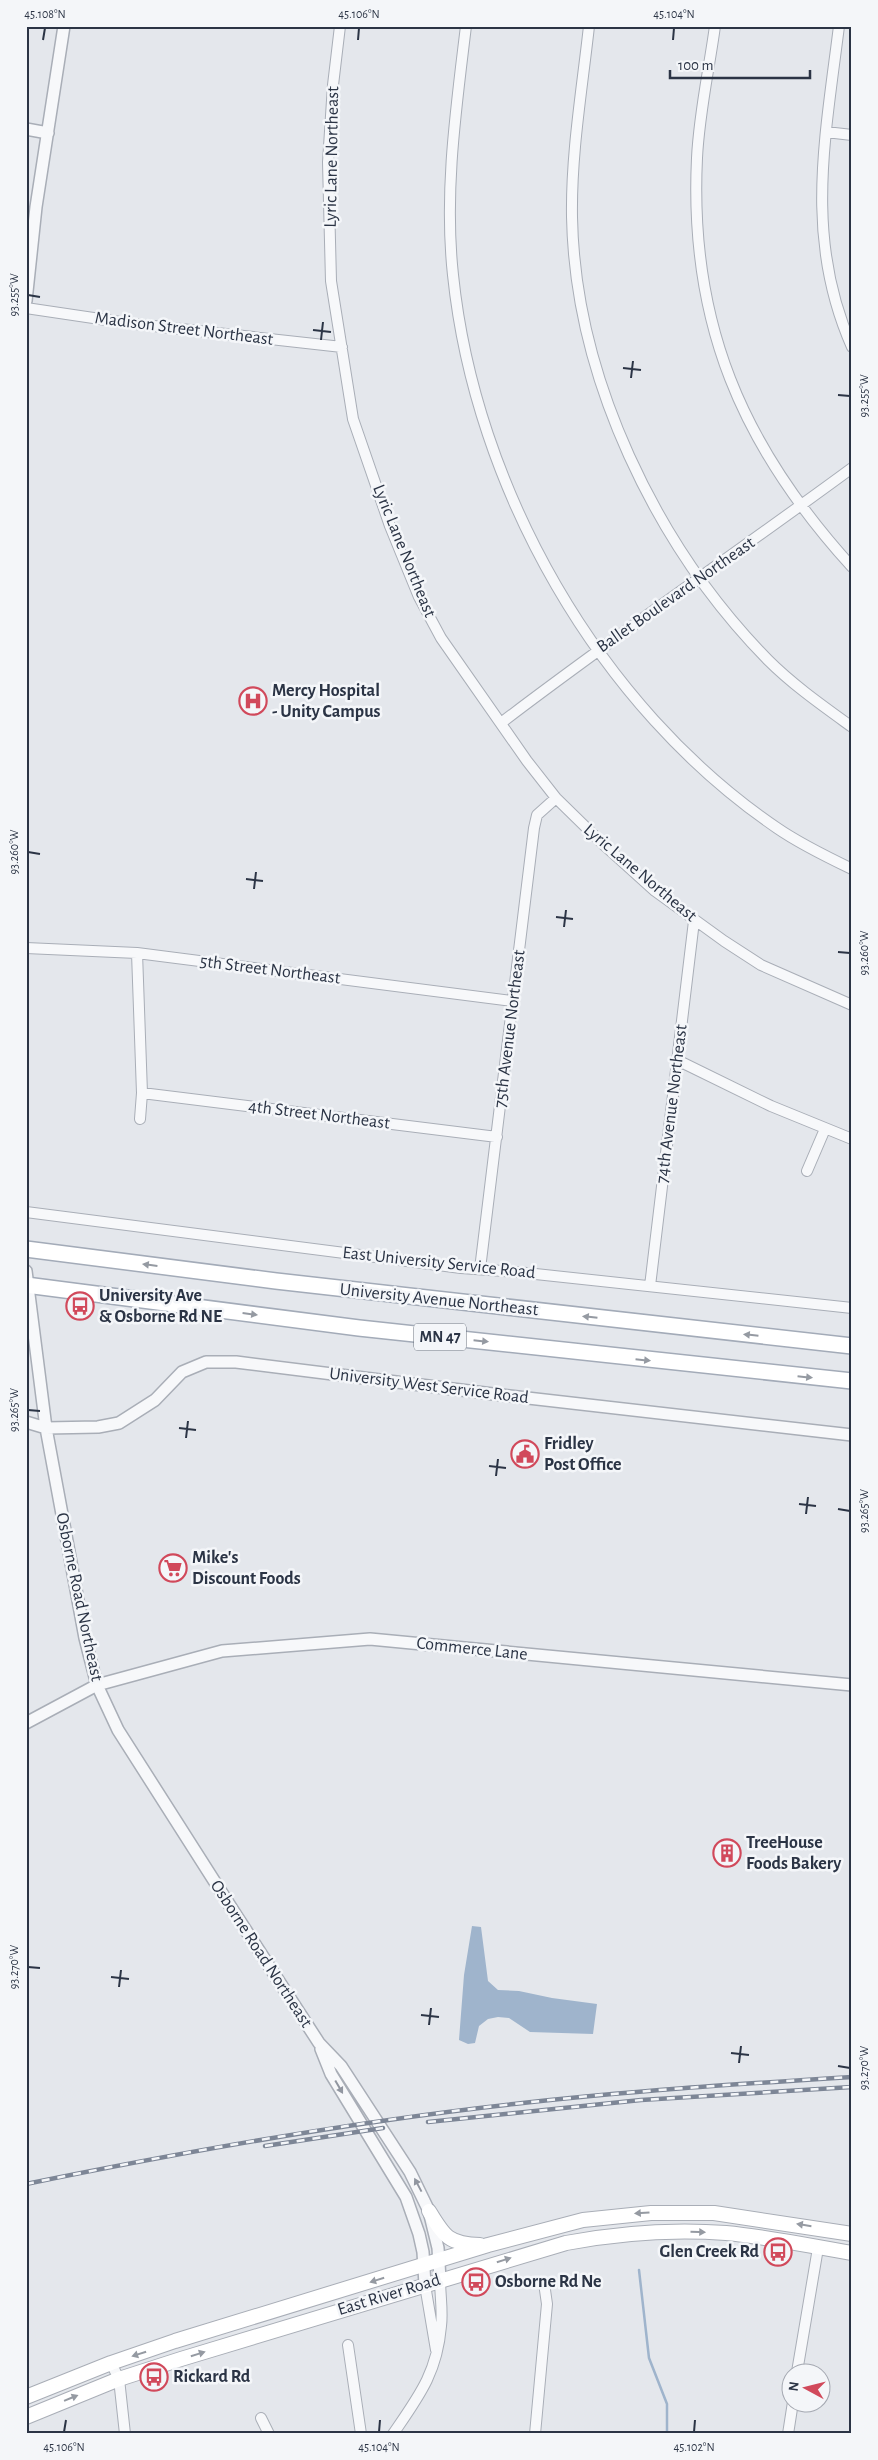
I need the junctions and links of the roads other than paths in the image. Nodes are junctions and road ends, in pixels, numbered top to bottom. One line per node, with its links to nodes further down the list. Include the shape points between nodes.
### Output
1 (64, 26): 9 (street)
2 (340, 26): 13 (street, Lyric Lane Northeast, via 328,162 331,281)
3 (466, 26): 19 (street, via 448,203 452,274 462,341 493,452 514,500 538,552)
4 (589, 26): 18 (street, via 572,166 577,276 588,335 605,398 649,498)
5 (715, 26): 16 (street, via 697,156 702,279 727,375 773,466)
6 (839, 26): 8 (street)
7 (26, 130): 9 (street)
8 (826, 132): 10 (street); 14 (street, via 821,174 824,253 833,293)
9 (48, 133): 11 (street)
10 (852, 135)
11 (26, 301)
12 (26, 308): 13 (street, Madison Street Northeast, via 127,324)
13 (342, 347): 20 (street, Lyric Lane Northeast, via 353,419 390,526 419,597 441,638)
14 (852, 347)
15 (852, 468): 16 (street, Ballet Boulevard Northeast)
16 (802, 506): 17 (street); 18 (street, Ballet Boulevard Northeast)
17 (852, 567)
18 (702, 578): 19 (street, Ballet Boulevard Northeast); 21 (street, via 730,618 769,661)
19 (598, 649): 20 (street, Ballet Boulevard Northeast); 23 (street, via 657,724 742,802 779,829)
20 (501, 723): 22 (street, Lyric Lane Northeast)
21 (852, 727)
22 (556, 798): 24 (street, Lyric Lane Northeast, via 626,866); 27 (street, 75th Avenue Northeast, via 537,815 534,828)
23 (852, 869)
24 (694, 921): 28 (street, Lyric Lane Northeast, via 761,965); 29 (street, 74th Avenue Northeast)
25 (26, 948): 26 (street, 5th Street Northeast)
26 (137, 953): 27 (street, 5th Street Northeast); 30 (street)
27 (512, 1001): 33 (street, 75th Avenue Northeast)
28 (852, 1005)
29 (677, 1060): 32 (street); 40 (street, 74th Avenue Northeast)
30 (142, 1092): 31 (street); 33 (street, 4th Street Northeast)
31 (140, 1119)
32 (825, 1129): 34 (street); 35 (street)
33 (497, 1138): 38 (street, 75th Avenue Northeast)
34 (852, 1139)
35 (807, 1171)
36 (26, 1212): 38 (street, East University Service Road)
37 (26, 1249): 42 (main road, University Avenue Northeast / MN 47, one-way to 37, via 285,1282)
38 (480, 1269): 40 (street, East University Service Road)
39 (27, 1281): 43 (main road, University Avenue Northeast / MN 47, one-way to 43, via 349,1326); 45 (street, Osborne Road Northeast)
40 (650, 1286): 41 (street, East University Service Road)
41 (852, 1308)
42 (852, 1346)
43 (852, 1381)
44 (26, 1422): 45 (street, University West Service Road)
45 (46, 1428): 46 (street, University West Service Road, via 98,1427 119,1423 155,1400 182,1372 206,1362 236,1362); 47 (street, Osborne Road Northeast, via 85,1638)
46 (852, 1435)
47 (97, 1685): 48 (street, Commerce Lane, via 222,1651 370,1639); 49 (street, Commerce Lane); 50 (street, Osborne Road Northeast, via 118,1730)
48 (852, 1686)
49 (26, 1723)
50 (319, 2043): 51 (street, Osborne Road Northeast, one-way to 50, via 410,2172 378,2121 340,2066); 57 (street, Osborne Road Northeast, one-way to 57, via 331,2074 406,2198 419,2234)
51 (429, 2211): 53 (main road, via 449,2240 467,2245); 56 (street, Osborne Road Northeast)
52 (852, 2234): 53 (main road, East River Road, one-way to 53, via 738,2215 651,2213 582,2220)
53 (488, 2245): 56 (main road, East River Road)
54 (817, 2252): 55 (main road, East River Road); 58 (main road, East River Road, one-way to 54, via 542,2249 619,2234 728,2234); 63 (street)
55 (852, 2253)
56 (439, 2261): 57 (main road, East River Road); 58 (street, Osborne Road Northeast)
57 (424, 2266): 60 (street, Osborne Road Northeast); 64 (main road, East River Road, one-way to 64)
58 (440, 2280): 60 (main road, East River Road); 62 (street, via 441,2325)
59 (544, 2284): 76 (street, via 548,2304)
60 (426, 2285): 62 (street); 65 (main road, East River Road, one-way to 60)
61 (348, 2345): 75 (street)
62 (436, 2353): 72 (street, via 431,2376)
63 (799, 2362)
64 (111, 2363): 65 (street); 66 (main road, East River Road)
65 (119, 2379): 69 (main road, East River Road, one-way to 65); 73 (street)
66 (26, 2397)
67 (790, 2412): 71 (street)
68 (791, 2412): 77 (street)
69 (26, 2416)
70 (262, 2418): 74 (street)
71 (789, 2420)
72 (397, 2432)
73 (125, 2434)
74 (269, 2434)
75 (361, 2434)
76 (535, 2434)
77 (788, 2434)

